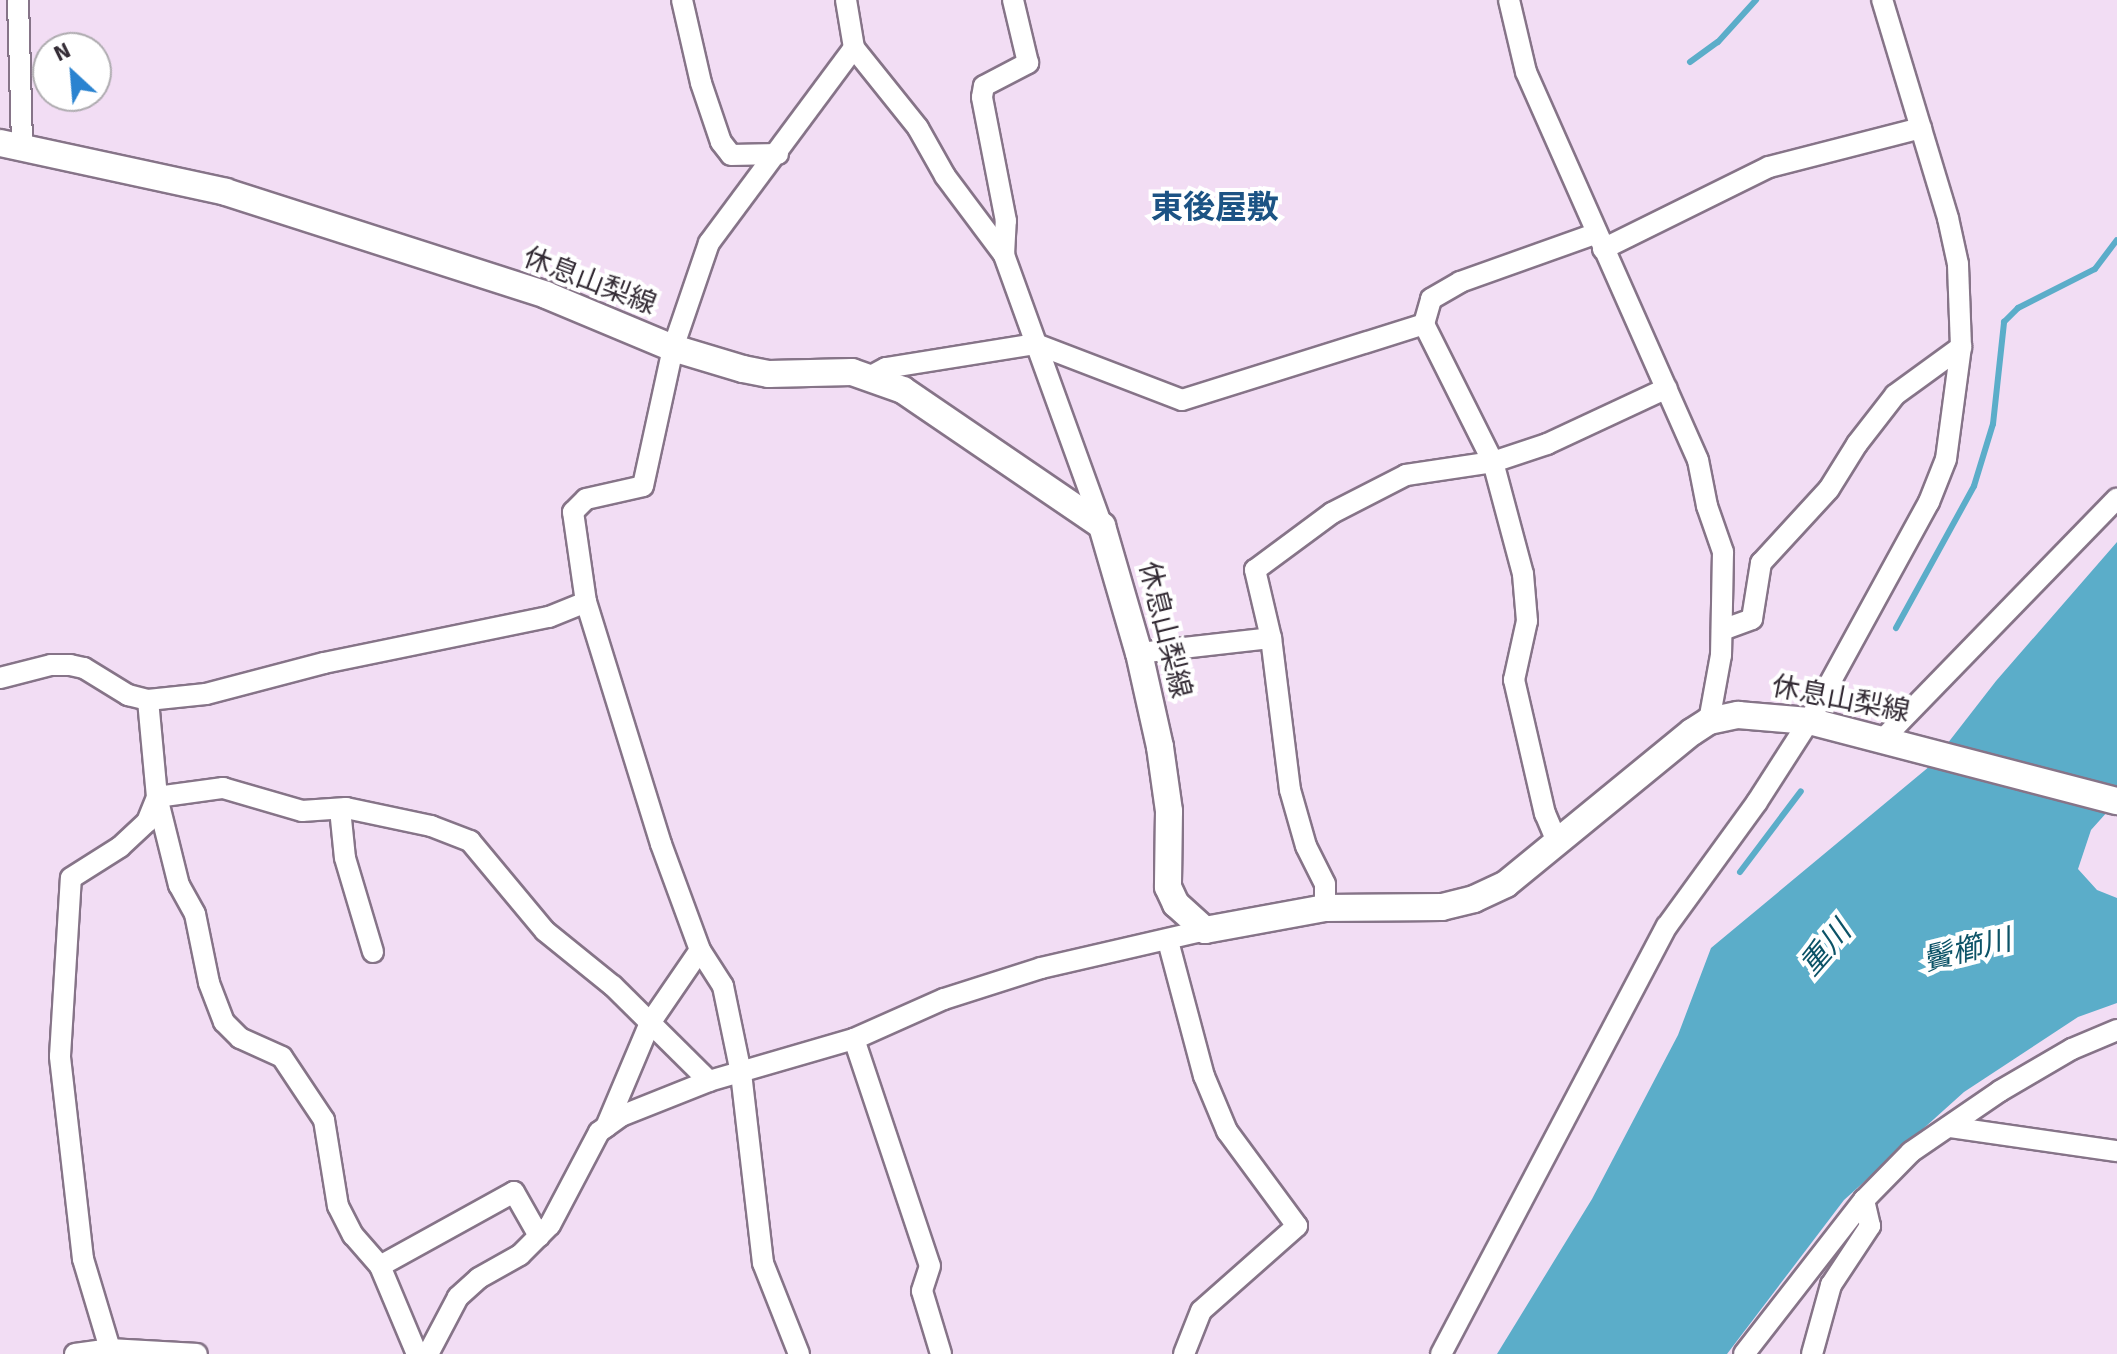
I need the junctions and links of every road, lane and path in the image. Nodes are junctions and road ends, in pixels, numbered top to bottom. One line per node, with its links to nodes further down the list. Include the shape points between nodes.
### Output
1 (18, 0): 9 (street)
2 (682, 0): 10 (street, via 721,142 731,155)
3 (846, 0): 7 (street)
4 (1013, 0): 12 (street, via 1028,63 984,86 982,97 1006,221)
5 (1509, 0): 11 (street, via 1526,72)
6 (1882, 0): 8 (street)
7 (854, 48): 10 (street); 12 (street, via 918,128 945,176)
8 (1921, 128): 11 (street, via 1769,167); 15 (street, via 1958,264)
9 (11, 145): 16 (main road, 休息山梨線, via 226,192 546,295)
10 (778, 154): 16 (street, via 709,243)
11 (1599, 242): 13 (street, via 1460,282 1431,299); 18 (street)
12 (1004, 255): 14 (street)
13 (1424, 324): 14 (street, via 1182,400); 19 (street)
14 (1036, 344): 17 (street, via 886,368); 21 (street)
15 (1961, 347): 23 (street, via 1895,395 1829,489 1761,563 1752,619); 29 (street, via 1946,459 1929,502)
16 (673, 348): 17 (main road, 休息山梨線, via 769,374 852,372); 22 (street, via 643,486 586,499 573,512)
17 (869, 377): 21 (main road, 休息山梨線, via 903,390)
18 (1667, 388): 19 (street, via 1547,444); 23 (street, via 1698,460 1723,552)
19 (1493, 462): 24 (street, via 1406,475 1332,513 1255,570); 34 (street, via 1523,574 1527,621 1514,680 1545,814)
20 (2117, 498): 30 (street)
21 (1102, 526): 25 (main road, 休息山梨線)
22 (586, 602): 27 (street, via 549,617 324,663 206,694); 38 (street, via 661,844)
23 (1722, 630): 28 (street)
24 (1271, 638): 25 (street); 35 (street, via 1290,790 1306,846 1325,884)
25 (1139, 653): 36 (main road, 休息山梨線, via 1169,811 1168,887 1176,904)
26 (0, 678): 27 (street, via 70,665)
27 (148, 700): 31 (street)
28 (1709, 721): 29 (main road, 休息山梨線, via 1762,714); 34 (main road, 休息山梨線, via 1672,745)
29 (1809, 721): 30 (main road, 休息山梨線); 59 (street, via 1667,926)
30 (1890, 740): 32 (main road, 休息山梨線)
31 (157, 797): 33 (street, via 223,788 302,811); 50 (street, via 179,885 195,914 209,983 224,1022 240,1038 282,1057 324,1120 338,1206 353,1235); 51 (street, via 147,822 120,847 71,878 60,1056 83,1259)
32 (2117, 801)
33 (340, 809): 39 (street, via 345,858); 40 (street, via 431,826 470,841 545,931)
34 (1558, 844): 35 (main road, 休息山梨線, via 1506,884 1474,899 1442,907)
35 (1325, 908): 36 (main road, 休息山梨線)
36 (1205, 930): 37 (street)
37 (1168, 941): 42 (street, via 1041,968 944,999); 58 (street, via 1204,1076 1227,1131 1297,1226 1201,1311)
38 (700, 950): 40 (street); 43 (street, via 723,986)
39 (373, 952)
40 (650, 1023): 44 (street); 45 (street)
41 (2117, 1030): 46 (street, via 2072,1049)
42 (854, 1039): 43 (street); 57 (street, via 930,1266 922,1291)
43 (741, 1073): 44 (street); 56 (street, via 763,1263)
44 (709, 1081): 45 (street)
45 (606, 1127): 49 (street)
46 (1950, 1127): 47 (street); 48 (street, via 1911,1152)
47 (2117, 1151)
48 (1864, 1200): 60 (street); 61 (street, via 1870,1226 1831,1285)
49 (539, 1236): 50 (street, via 514,1192); 55 (street, via 458,1297)
50 (380, 1266): 54 (street)
51 (110, 1349): 52 (street); 53 (street)
52 (75, 1354)
53 (197, 1354)
54 (417, 1354)
55 (428, 1354)
56 (799, 1354)
57 (941, 1354)
58 (1184, 1354)
59 (1441, 1354)
60 (1744, 1354)
61 (1812, 1354)

